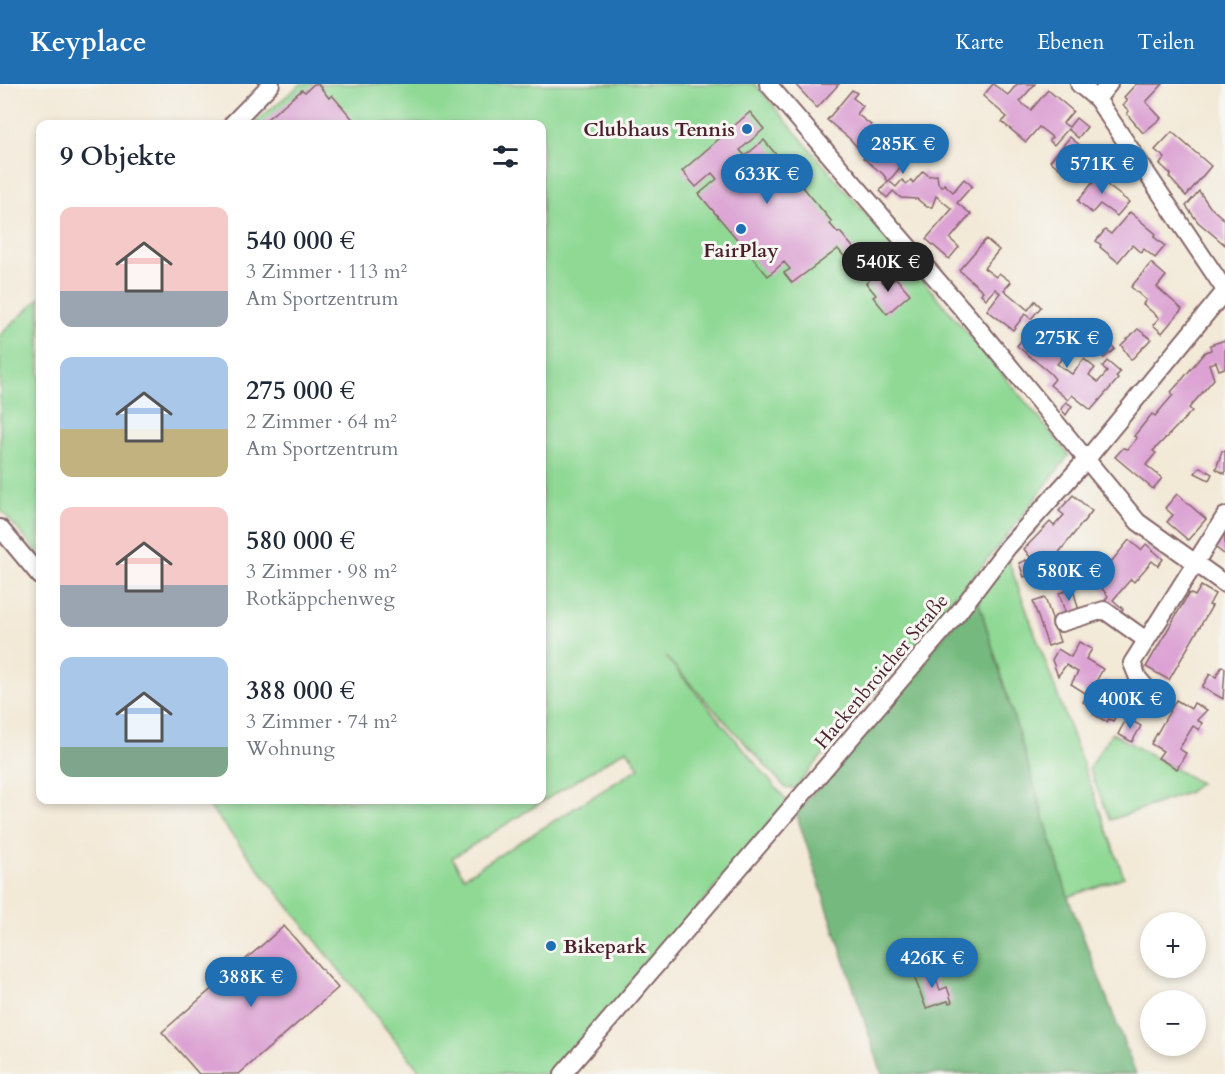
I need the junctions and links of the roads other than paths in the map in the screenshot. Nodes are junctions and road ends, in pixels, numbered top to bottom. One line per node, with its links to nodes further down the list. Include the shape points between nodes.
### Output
1 (271, 84): 6 (street)
2 (768, 84): 8 (street)
3 (1079, 84): 5 (street)
4 (1109, 84): 5 (street)
5 (1097, 99): 7 (street)
6 (236, 120)
7 (1225, 290): 8 (street, Hackenbroicher Straße)
8 (1087, 459): 11 (street, via 1138,522); 17 (street, Hackenbroicher Straße, via 1008,547 942,632)
9 (1225, 516): 11 (street)
10 (0, 528): 12 (street)
11 (1196, 565): 13 (street); 15 (street)
12 (36, 571)
13 (1225, 584)
14 (1061, 623): 15 (street, via 1104,610)
15 (1146, 640): 16 (street, via 1132,663 1138,678)
16 (1156, 699)
17 (563, 1074)

